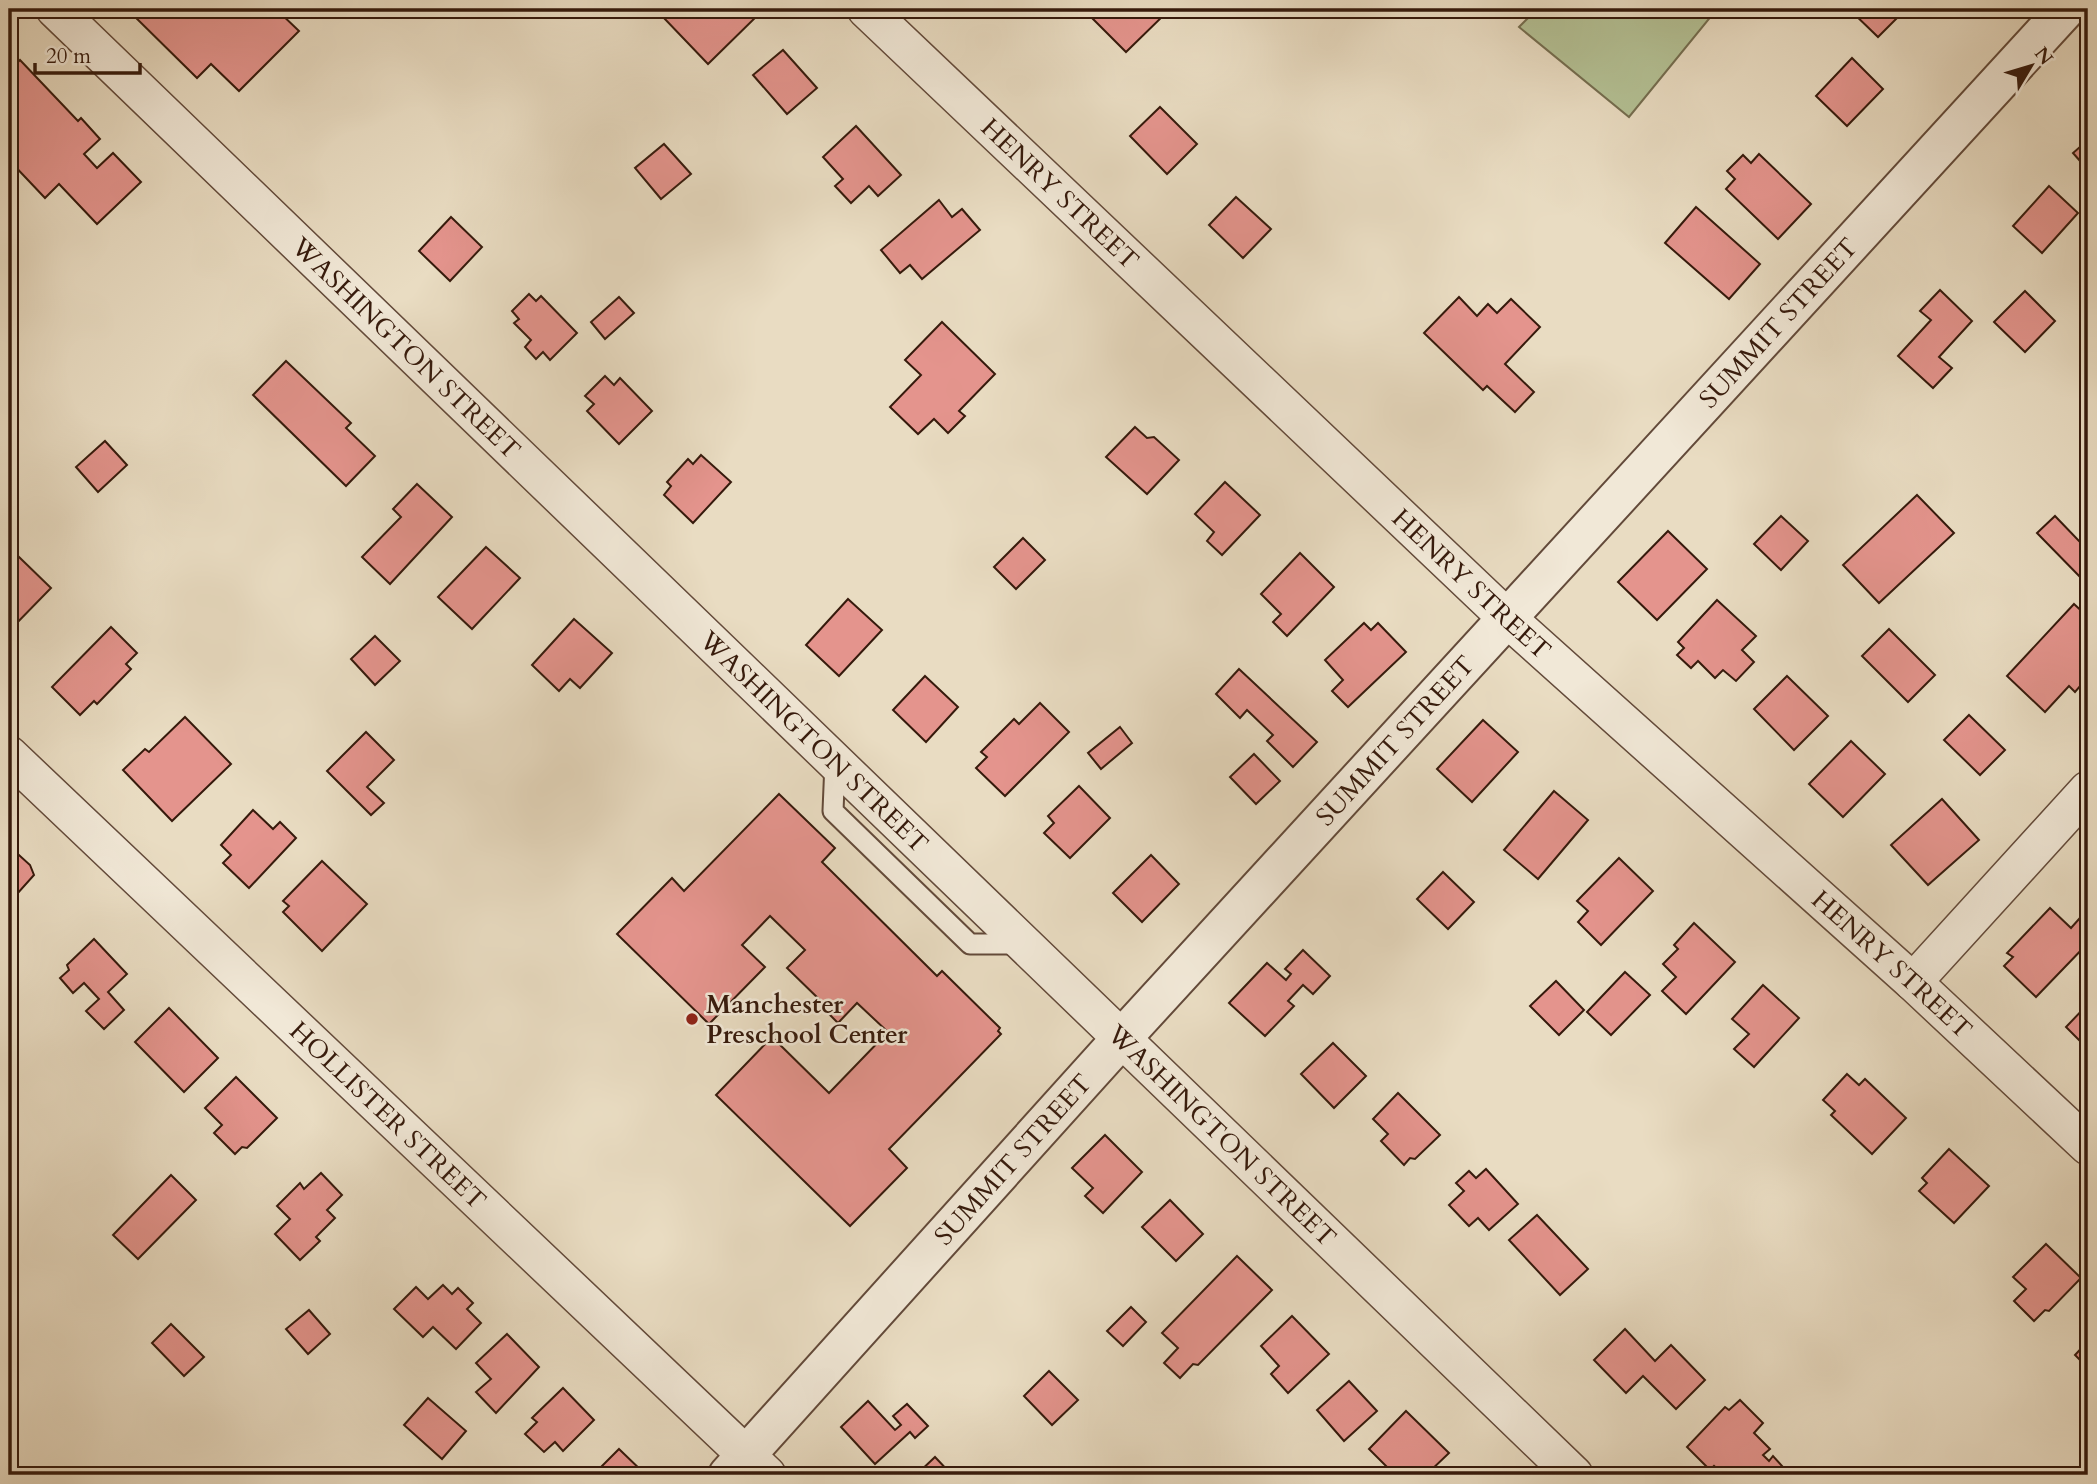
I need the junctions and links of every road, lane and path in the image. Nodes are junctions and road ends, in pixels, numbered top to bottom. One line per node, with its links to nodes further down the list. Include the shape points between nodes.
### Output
1 (55, 9): 8 (street, WASHINGTON STREET)
2 (866, 9): 4 (street, HENRY STREET)
3 (2066, 9): 4 (street, SUMMIT STREET)
4 (1509, 620): 7 (street, HENRY STREET); 8 (street, SUMMIT STREET)
5 (9, 755): 10 (street, HOLLISTER STREET)
6 (2088, 790): 7 (street)
7 (1913, 982): 9 (street, HENRY STREET)
8 (1121, 1039): 10 (street, SUMMIT STREET); 11 (street, WASHINGTON STREET)
9 (2088, 1146)
10 (747, 1469)
11 (1574, 1475)

